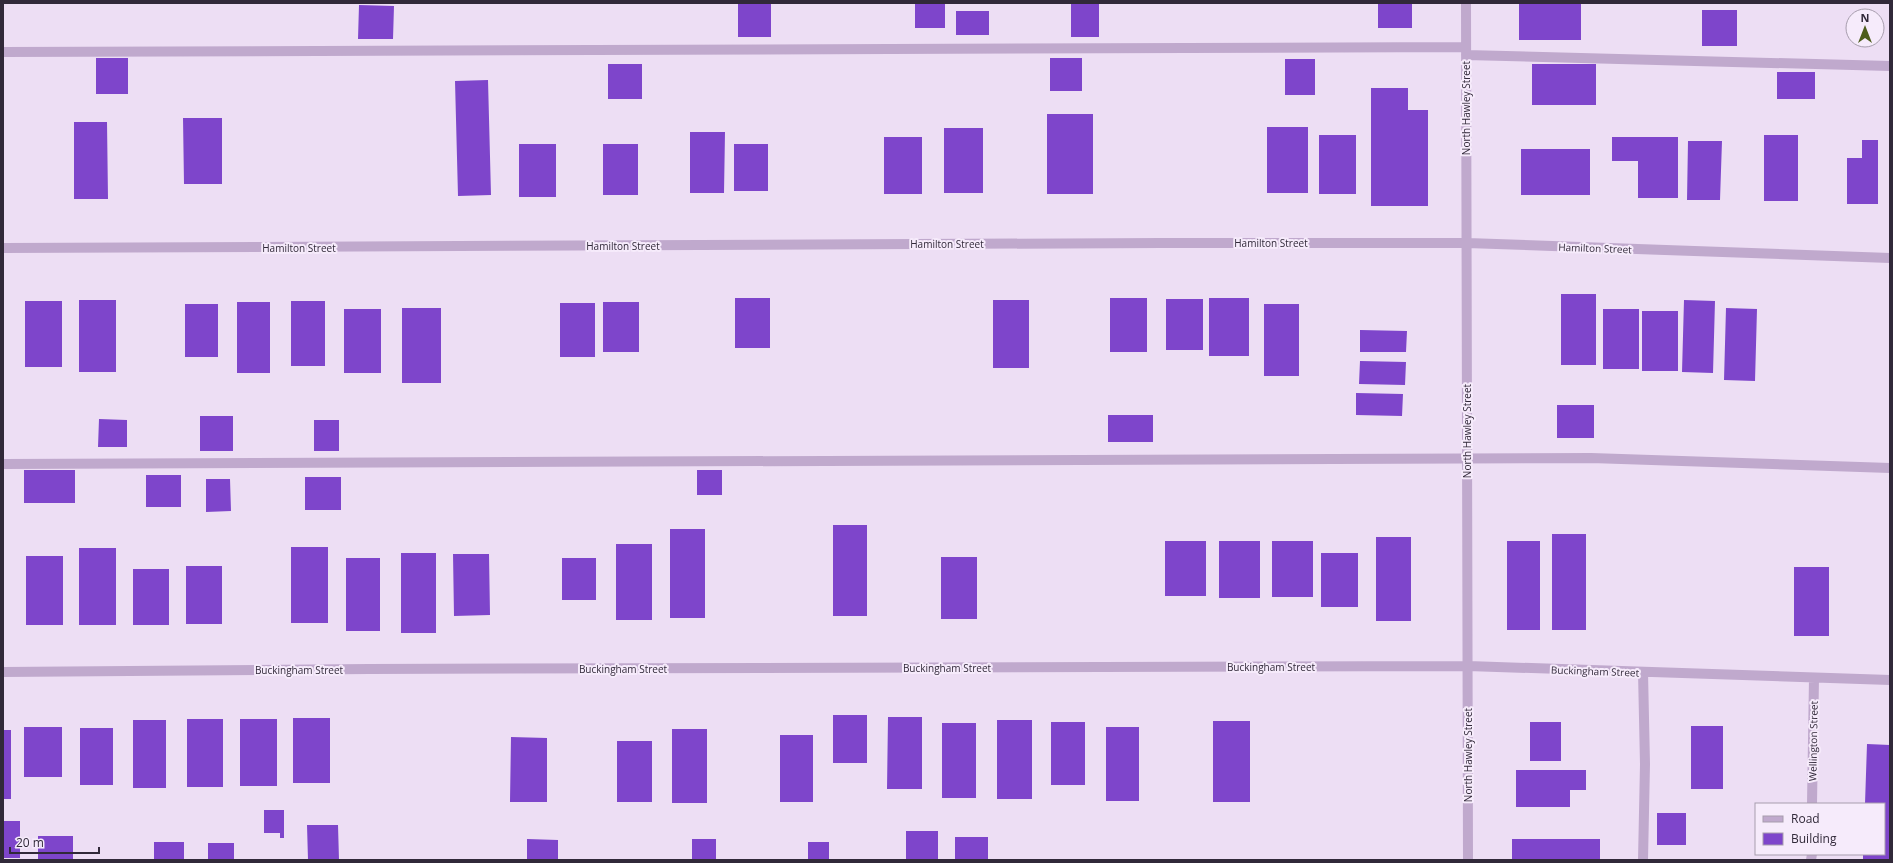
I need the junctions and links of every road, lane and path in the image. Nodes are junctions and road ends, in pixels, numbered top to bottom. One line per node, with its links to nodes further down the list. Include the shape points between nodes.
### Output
1 (1466, 3): 2 (street, North Hawley Street)
2 (1466, 51): 3 (street); 4 (street); 5 (street, North Hawley Street)
3 (3, 52)
4 (1890, 66)
5 (1466, 243): 6 (street, Hamilton Street); 7 (street, Hamilton Street); 8 (street, North Hawley Street)
6 (3, 248)
7 (1890, 258)
8 (1467, 458): 9 (street); 10 (street, via 1590,458); 11 (street, North Hawley Street)
9 (3, 464)
10 (1890, 468)
11 (1468, 666): 12 (street, Buckingham Street); 13 (street, Buckingham Street); 17 (street, North Hawley Street)
12 (3, 672)
13 (1643, 672): 14 (street, Buckingham Street); 18 (street)
14 (1814, 678): 15 (street, Buckingham Street); 16 (street, Wellington Street)
15 (1890, 680)
16 (1812, 803)
17 (1468, 860)
18 (1643, 860)

